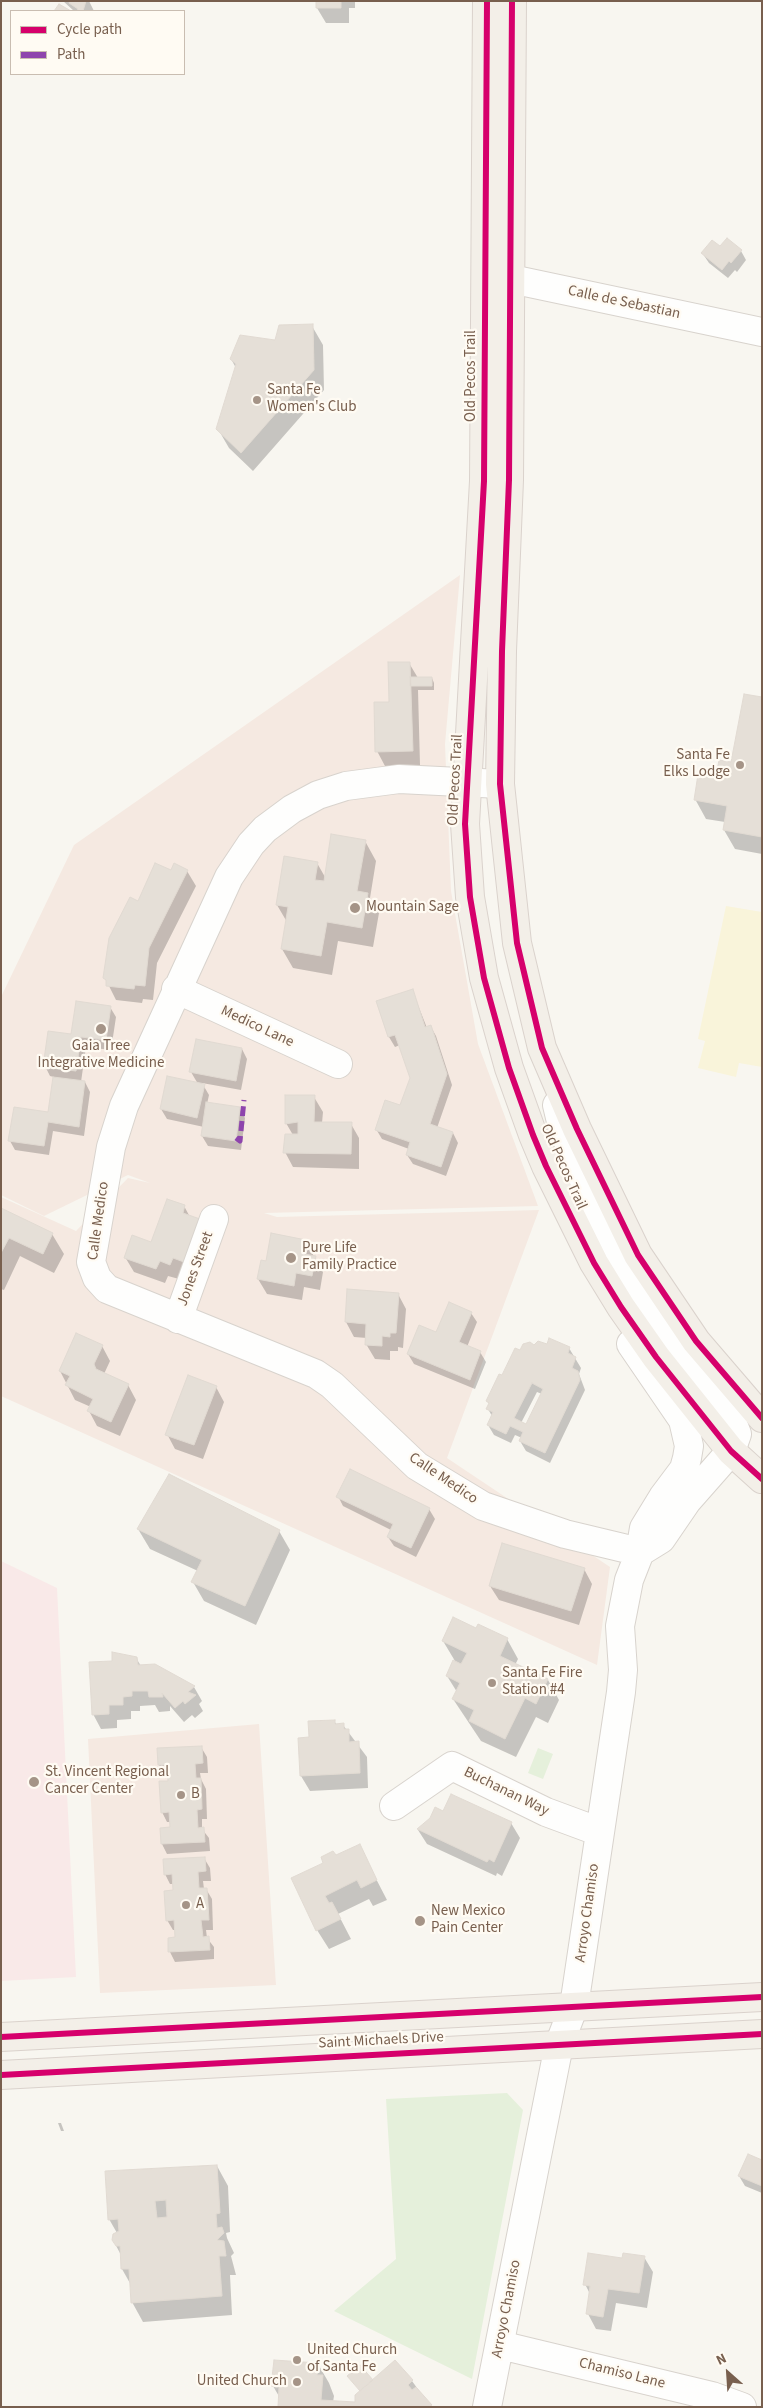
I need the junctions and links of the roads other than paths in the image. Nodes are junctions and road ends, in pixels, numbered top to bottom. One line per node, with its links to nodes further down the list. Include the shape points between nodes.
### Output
1 (487, 1): 3 (main road, Old Pecos Trail)
2 (512, 1): 3 (main road, Old Pecos Trail)
3 (498, 278): 4 (street, Calle de Sebastian); 5 (main road, Old Pecos Trail); 6 (main road, Old Pecos Trail, via 510,480)
4 (762, 332)
5 (468, 782): 6 (street, Calle Medico); 7 (street, Calle Medico, via 399,779 346,786 318,795 292,809 266,829 239,859); 10 (main road, Old Pecos Trail, via 465,824 470,897 484,978 510,1068)
6 (500, 784): 8 (main road, Old Pecos Trail, via 517,943)
7 (176, 989): 9 (street, Medico Lane); 12 (street, Calle Medico, via 117,1127 91,1262 97,1278 107,1289)
8 (542, 1048): 13 (main road, Old Pecos Trail, via 576,1128 638,1255 696,1341); 14 (street, via 563,1130 612,1249 686,1360 731,1419 737,1434)
9 (338, 1064)
10 (546, 1166): 14 (main road, Old Pecos Trail, via 594,1263 621,1307 656,1357); 16 (street, Arroyo Chamiso, via 583,1270 619,1328 677,1409 687,1432 689,1446 684,1469 644,1528)
11 (214, 1218): 12 (street, Jones Street)
12 (178, 1318): 16 (street, Calle Medico, via 316,1374 332,1385 417,1466 483,1506 565,1534)
13 (762, 1418)
14 (731, 1451): 15 (main road, Old Pecos Trail); 16 (street, via 687,1501 661,1539)
15 (762, 1479)
16 (640, 1552): 18 (street, Arroyo Chamiso, via 629,1580 620,1626 624,1670)
17 (394, 1806): 18 (street, Buchanan Way, via 452,1766 546,1812)
18 (600, 1832): 20 (street, Arroyo Chamiso)
19 (762, 1997): 20 (main road, Saint Michaels Drive)
20 (574, 2006): 22 (main road, Saint Michaels Drive); 23 (street, Arroyo Chamiso)
21 (762, 2034): 23 (main road, Saint Michaels Drive)
22 (1, 2037)
23 (559, 2044): 24 (main road, Saint Michaels Drive); 25 (street, Arroyo Chamiso)
24 (1, 2075)
25 (500, 2345): 26 (street, Arroyo Chamiso); 27 (street, Chamiso Lane, via 712,2396)
26 (487, 2407)
27 (742, 2407)

